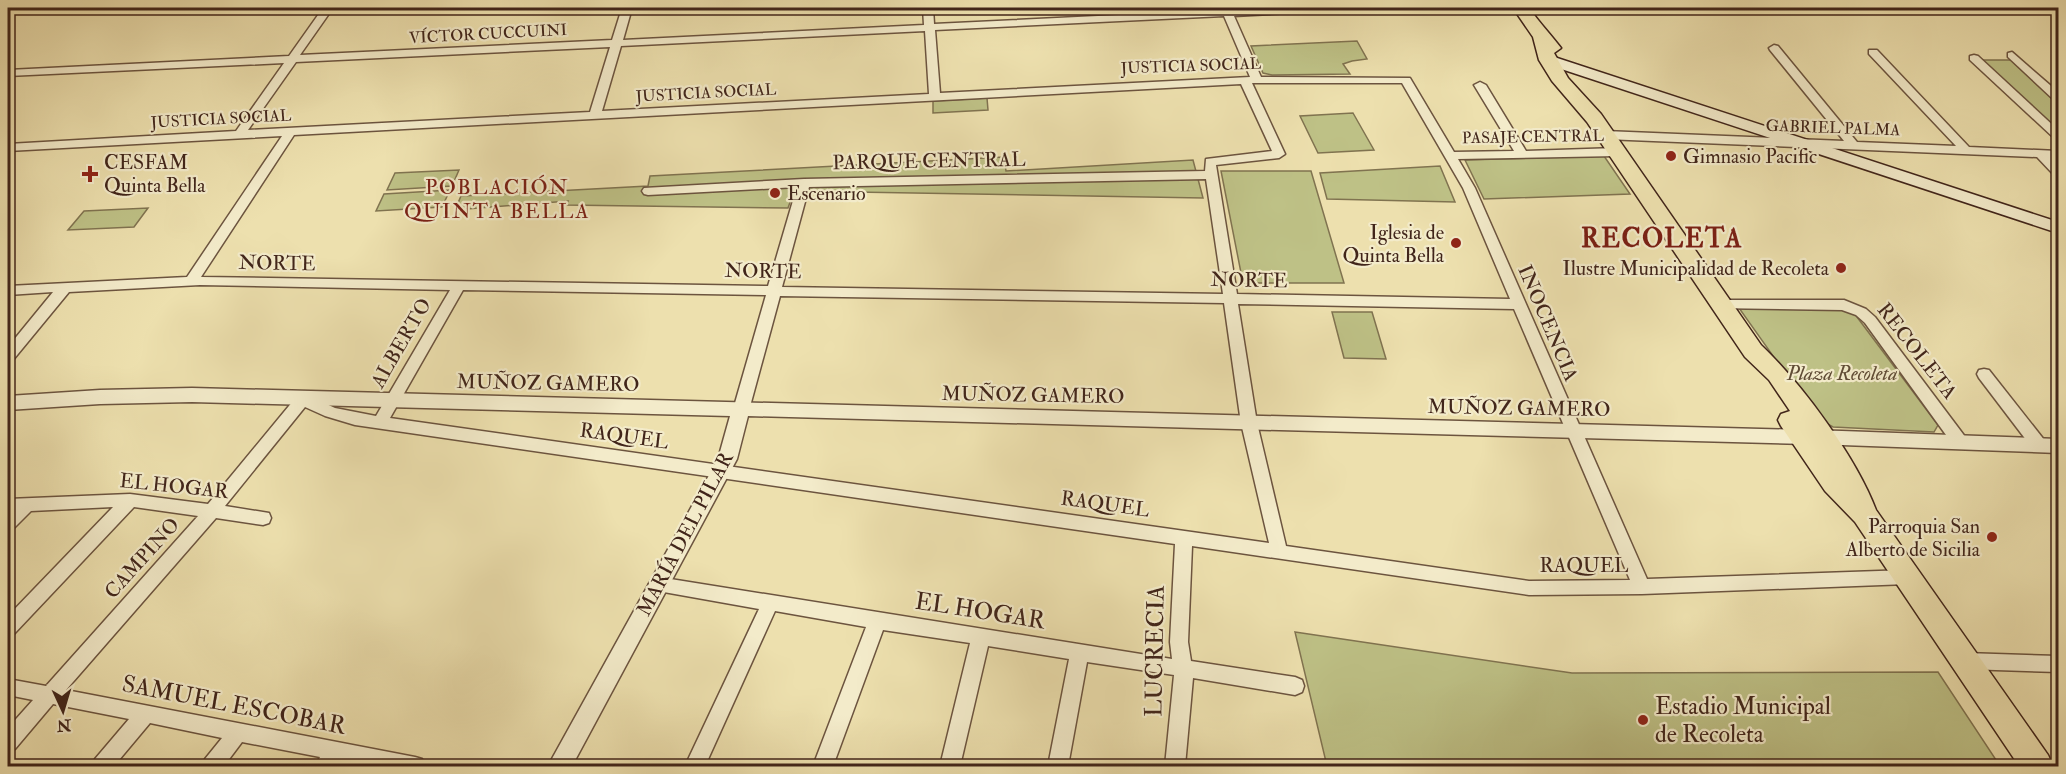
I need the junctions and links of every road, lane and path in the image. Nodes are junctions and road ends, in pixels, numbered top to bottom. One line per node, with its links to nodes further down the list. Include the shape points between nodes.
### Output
1 (328, 8): 16 (street)
2 (627, 8): 11 (street)
3 (928, 8): 9 (street)
4 (1329, 8): 8 (street, VÍCTOR CUCCUINI)
5 (1521, 8): 10 (main road)
6 (1643, 8): 7 (street)
7 (1674, 8)
8 (1226, 10): 9 (street, VÍCTOR CUCCUINI); 20 (street)
9 (930, 28): 11 (street, VÍCTOR CUCCUINI); 23 (street)
10 (1541, 37): 17 (main road); 18 (main road)
11 (616, 43): 16 (street, VÍCTOR CUCCUINI); 25 (street)
12 (1774, 48): 32 (street)
13 (1873, 52): 34 (street)
14 (2012, 55): 24 (street)
15 (1974, 58): 30 (street)
16 (292, 59): 19 (street, VÍCTOR CUCCUINI); 28 (street)
17 (1548, 60): 18 (main road); 26 (main road, via 1579,105)
18 (1568, 67): 26 (main road, via 1592,104); 31 (main road)
19 (8, 73)
20 (1251, 80): 21 (street, JUSTICIA SOCIAL); 23 (street, JUSTICIA SOCIAL); 40 (street, PARQUE CENTRAL, via 1279,154)
21 (1406, 80): 39 (street, INOCENCIA)
22 (1480, 85): 37 (street)
23 (935, 97): 25 (street, JUSTICIA SOCIAL)
24 (2058, 98)
25 (595, 115): 27 (street, JUSTICIA SOCIAL)
26 (1594, 118): 29 (main road)
27 (290, 132): 28 (street, JUSTICIA SOCIAL); 45 (street)
28 (240, 134): 33 (street, JUSTICIA SOCIAL)
29 (1605, 135): 31 (street, GABRIEL PALMA); 35 (main road)
30 (2058, 136)
31 (1803, 144): 32 (street, GABRIEL PALMA); 44 (main road)
32 (1854, 146): 34 (street, GABRIEL PALMA)
33 (8, 147)
34 (1966, 150): 36 (street, GABRIEL PALMA)
35 (1617, 152): 37 (street, PASAJE CENTRAL); 52 (main road)
36 (2040, 153): 38 (street, GABRIEL PALMA); 41 (street)
37 (1522, 154): 39 (street, PASAJE CENTRAL)
38 (2058, 154)
39 (1451, 156): 51 (street, INOCENCIA, via 1469,188)
40 (1211, 168): 42 (street, PARQUE CENTRAL); 50 (street)
41 (2058, 172)
42 (804, 183): 43 (street, PARQUE CENTRAL); 49 (street, MARÍA DEL PILAR)
43 (648, 191)
44 (2058, 228)
45 (191, 281): 46 (street, NORTE); 47 (street, NORTE)
46 (459, 285): 49 (street, NORTE); 56 (street, ALBERTO)
47 (65, 287): 48 (street, NORTE); 53 (street)
48 (8, 290)
49 (775, 291): 50 (street, NORTE); 58 (street, MARÍA DEL PILAR)
50 (1231, 299): 51 (street, NORTE); 60 (street)
51 (1518, 304): 61 (street, INOCENCIA)
52 (1720, 304): 62 (main road, via 1753,351 1759,374); 63 (street, RECOLETA, via 1838,305 1861,312)
53 (8, 357)
54 (1984, 374): 64 (street)
55 (303, 399): 56 (street, MUÑOZ GAMERO); 57 (street, MUÑOZ GAMERO, via 157,395); 59 (street, RAQUEL, via 330,412); 70 (street, CAMPINO)
56 (391, 402): 58 (street, MUÑOZ GAMERO); 59 (street, ALBERTO)
57 (8, 403)
58 (741, 410): 60 (street, MUÑOZ GAMERO); 66 (street, MARÍA DEL PILAR, via 730,452)
59 (380, 422): 66 (street, RAQUEL)
60 (1250, 423): 61 (street, MUÑOZ GAMERO); 74 (street)
61 (1574, 432): 62 (street, MUÑOZ GAMERO); 77 (street, INOCENCIA)
62 (1812, 437): 63 (street, MUÑOZ GAMERO); 75 (main road, via 1833,484 1864,514)
63 (1960, 442): 64 (street, MUÑOZ GAMERO)
64 (2039, 445): 65 (street, MUÑOZ GAMERO)
65 (2058, 446)
66 (718, 472): 73 (street, RAQUEL); 76 (street, MARÍA DEL PILAR)
67 (129, 501): 68 (street, EL HOGAR); 70 (street, EL HOGAR); 80 (street)
68 (27, 504): 69 (street, EL HOGAR); 72 (street)
69 (8, 505)
70 (211, 512): 71 (street, EL HOGAR); 88 (street, CAMPINO)
71 (263, 518)
72 (8, 523)
73 (1184, 537): 74 (street, RAQUEL); 85 (street, LUCRECIA, via 1179,642)
74 (1279, 551): 77 (street, RAQUEL, via 1529,588)
75 (1908, 577): 77 (street, RAQUEL); 83 (main road)
76 (658, 584): 78 (street, EL HOGAR); 97 (street, MARÍA DEL PILAR)
77 (1642, 587)
78 (770, 603): 79 (street, EL HOGAR); 98 (street)
79 (877, 621): 81 (street, EL HOGAR); 99 (street)
80 (8, 628)
81 (981, 637): 82 (street, EL HOGAR); 100 (street)
82 (1080, 652): 85 (street, EL HOGAR); 101 (street)
83 (1965, 661): 84 (street); 93 (main road)
84 (2058, 664)
85 (1183, 668): 86 (street, EL HOGAR); 102 (street, LUCRECIA)
86 (1294, 686)
87 (8, 687): 88 (street, SAMUEL ESCOBAR)
88 (48, 695): 89 (street, SAMUEL ESCOBAR); 91 (street, CAMPINO)
89 (146, 714): 90 (street, SAMUEL ESCOBAR); 94 (street)
90 (238, 732): 92 (street, SAMUEL ESCOBAR); 95 (street)
91 (8, 742)
92 (331, 759): 96 (street, SAMUEL ESCOBAR)
93 (2033, 764)
94 (102, 766)
95 (212, 766)
96 (415, 766)
97 (560, 766)
98 (695, 766)
99 (823, 766)
100 (950, 766)
101 (1058, 766)
102 (1175, 766)

